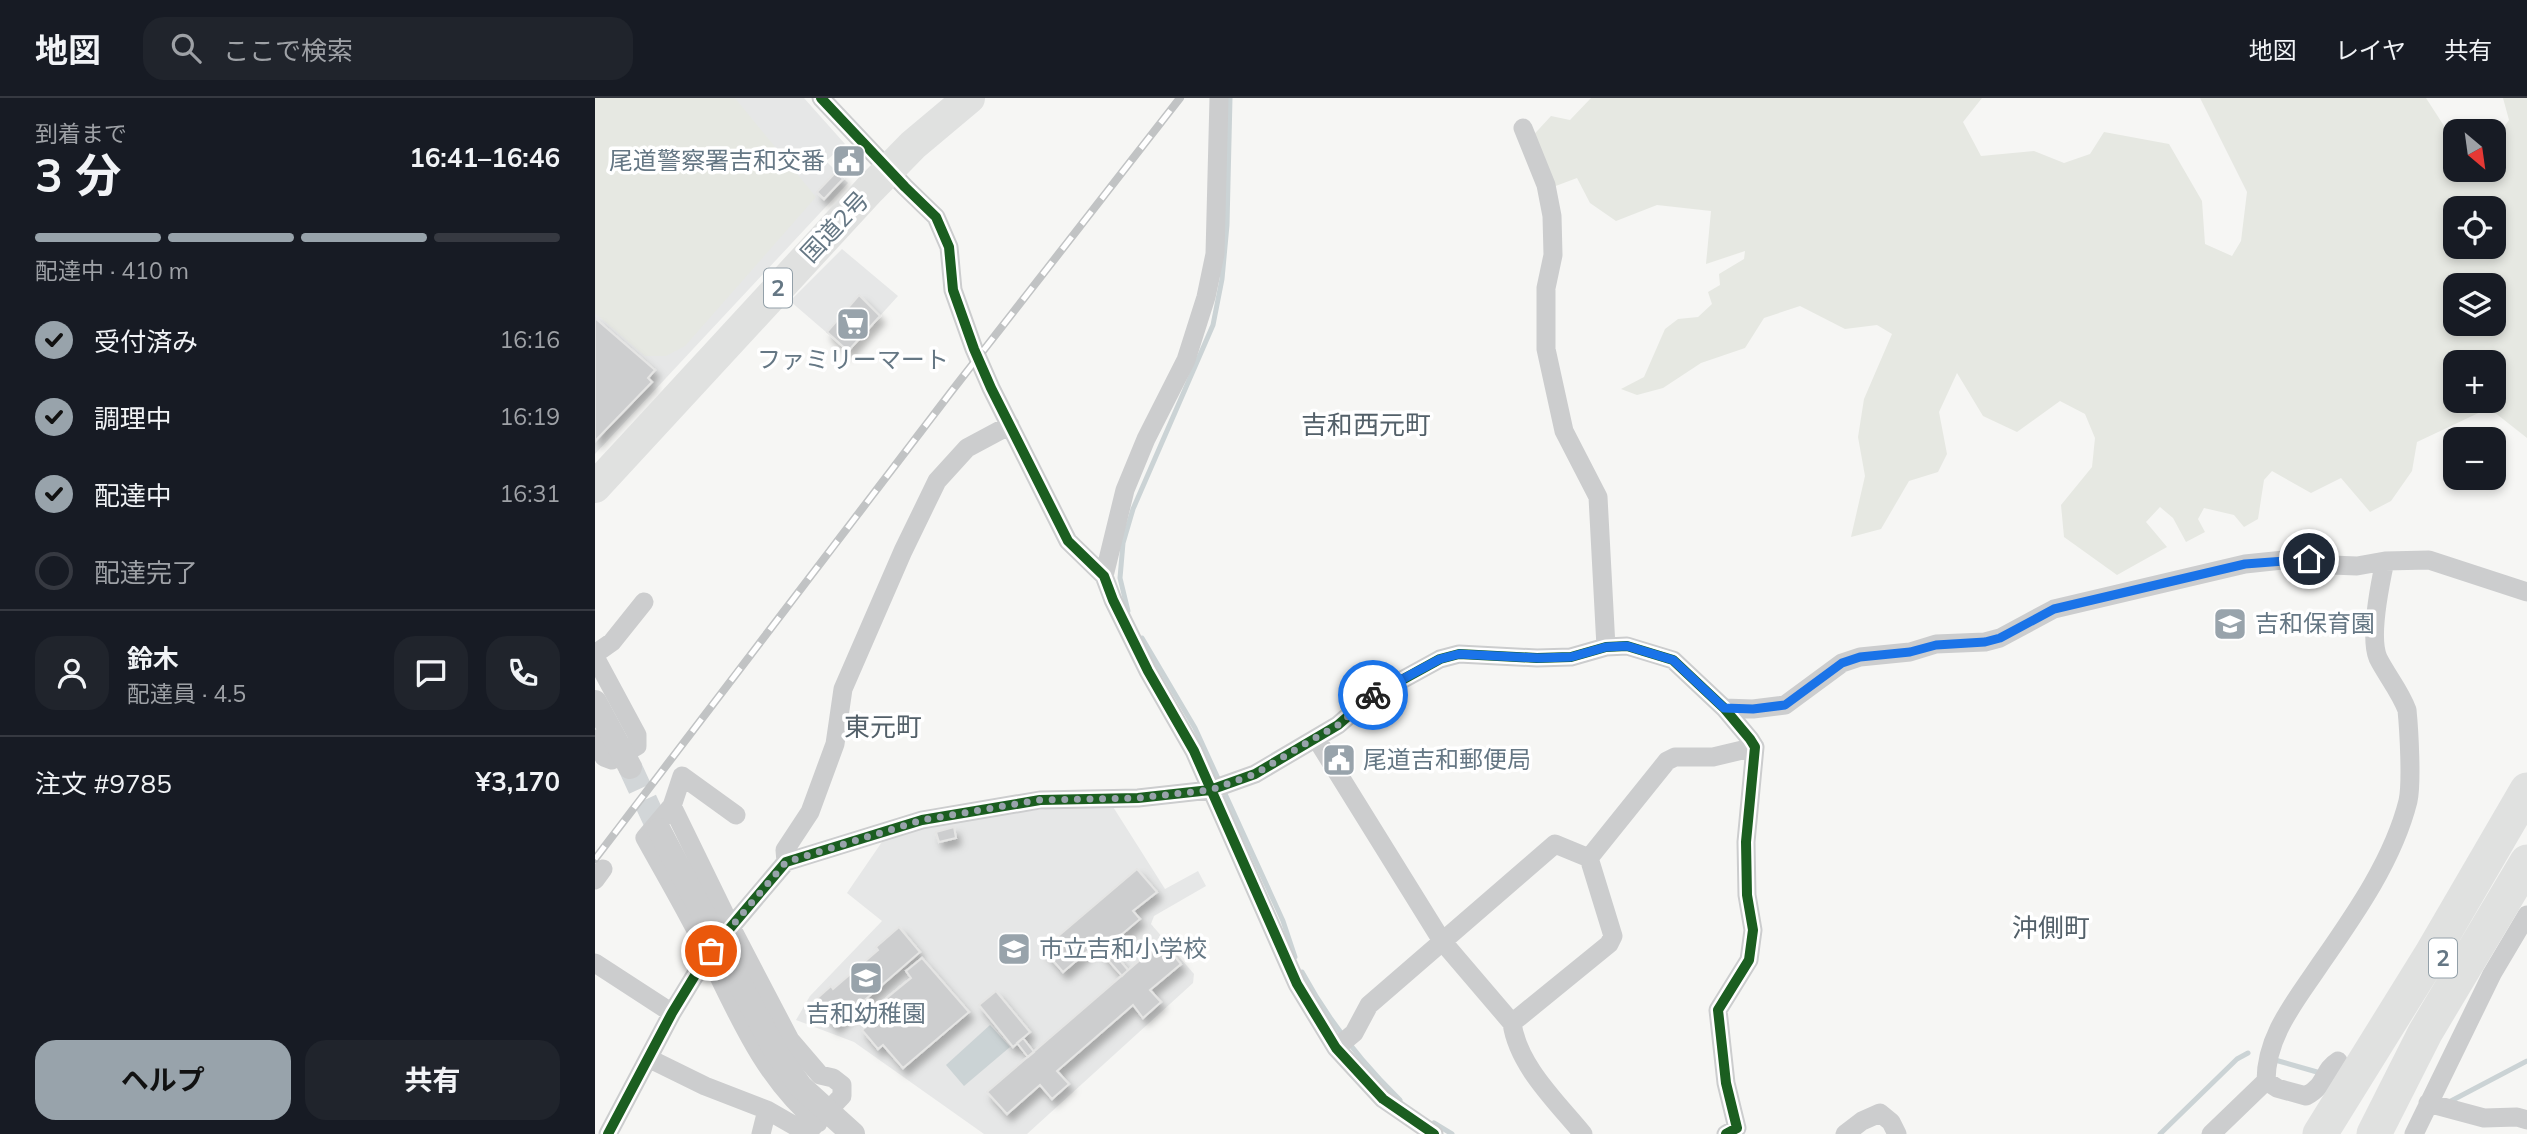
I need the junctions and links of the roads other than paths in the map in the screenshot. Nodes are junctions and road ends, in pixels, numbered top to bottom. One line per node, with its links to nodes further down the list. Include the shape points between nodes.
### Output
1 (821, 98): 5 (street)
2 (969, 98): 5 (highway, 国道2号 / 2)
3 (1219, 98): 9 (street, via 1215,254 1206,297 1186,360 1125,490)
4 (1523, 128): 12 (street, via 1546,185 1552,216 1546,349 1564,431 1598,498)
5 (888, 170): 6 (street, via 936,217 949,247 953,289 970,337); 7 (highway, 国道2号 / 2)
6 (1010, 425): 9 (street, via 1068,541); 27 (street, via 967,448 937,481 843,689 835,744 810,812 785,850)
7 (595, 487)
8 (2385, 561): 10 (street, via 2428,560); 15 (street, via 2357,566 2309,559 2245,564 2054,609 1985,642 1860,657 1842,663 1785,705); 38 (street, via 2375,645 2407,710 2409,799 2374,882 2283,1019 2266,1062)
9 (1104, 576): 20 (street, via 1149,671 1195,751)
10 (2527, 592)
11 (644, 602): 13 (street)
12 (1606, 647): 15 (street, via 1627,646 1673,660); 16 (street, via 1571,657 1459,654 1440,659 1369,698)
13 (595, 656): 19 (street, via 637,735)
14 (595, 702): 19 (street)
15 (1724, 708): 18 (street)
16 (1315, 738): 20 (street, via 1255,774); 30 (street)
17 (595, 739): 19 (street, via 604,757)
18 (1755, 747): 26 (street, via 1667,761); 48 (street, via 1746,842 1753,930 1749,960 1718,1010 1726,1083 1737,1128)
19 (626, 758)
20 (1210, 790): 27 (street, via 1138,798 1039,800 922,820); 35 (street, via 1297,984)
21 (2527, 790): 52 (highway)
22 (671, 806): 23 (street, via 682,776); 29 (street); 31 (street, via 645,838)
23 (736, 815)
24 (2527, 815): 53 (highway, 2)
25 (659, 830): 41 (street, via 776,1052)
26 (1588, 858): 30 (street, via 1555,844); 34 (street, via 1613,936)
27 (786, 862): 29 (street)
28 (2521, 889): 39 (street, via 2492,974); 54 (highway, 2, via 2425,1033); 55 (highway)
29 (730, 931): 31 (street); 41 (street, via 790,1040 820,1075 842,1085 842,1096)
30 (1442, 941): 34 (street); 35 (street, via 1369,1005 1354,1033)
31 (710, 952): 33 (street); 41 (street, via 758,1053 790,1096)
32 (595, 963): 33 (street)
33 (672, 1013): 36 (street)
34 (1512, 1023): 47 (street, via 1514,1038 1538,1079)
35 (1336, 1048): 46 (street, via 1383,1099)
36 (650, 1059): 40 (street); 43 (street)
37 (2338, 1061): 38 (street, via 2319,1089 2306,1096)
38 (2266, 1081): 51 (street)
39 (2428, 1103): 42 (street, via 2484,1118); 56 (street)
40 (767, 1110): 41 (street, via 807,1133); 44 (street)
41 (822, 1118): 45 (street)
42 (2527, 1120)
43 (608, 1134)
44 (761, 1134)
45 (853, 1134)
46 (1434, 1134)
47 (1583, 1134)
48 (1726, 1134)
49 (1846, 1134): 50 (street, via 1880,1114)
50 (1897, 1134)
51 (2211, 1134)
52 (2320, 1134)
53 (2342, 1134)
54 (2374, 1134)
55 (2394, 1134)
56 (2414, 1134)

